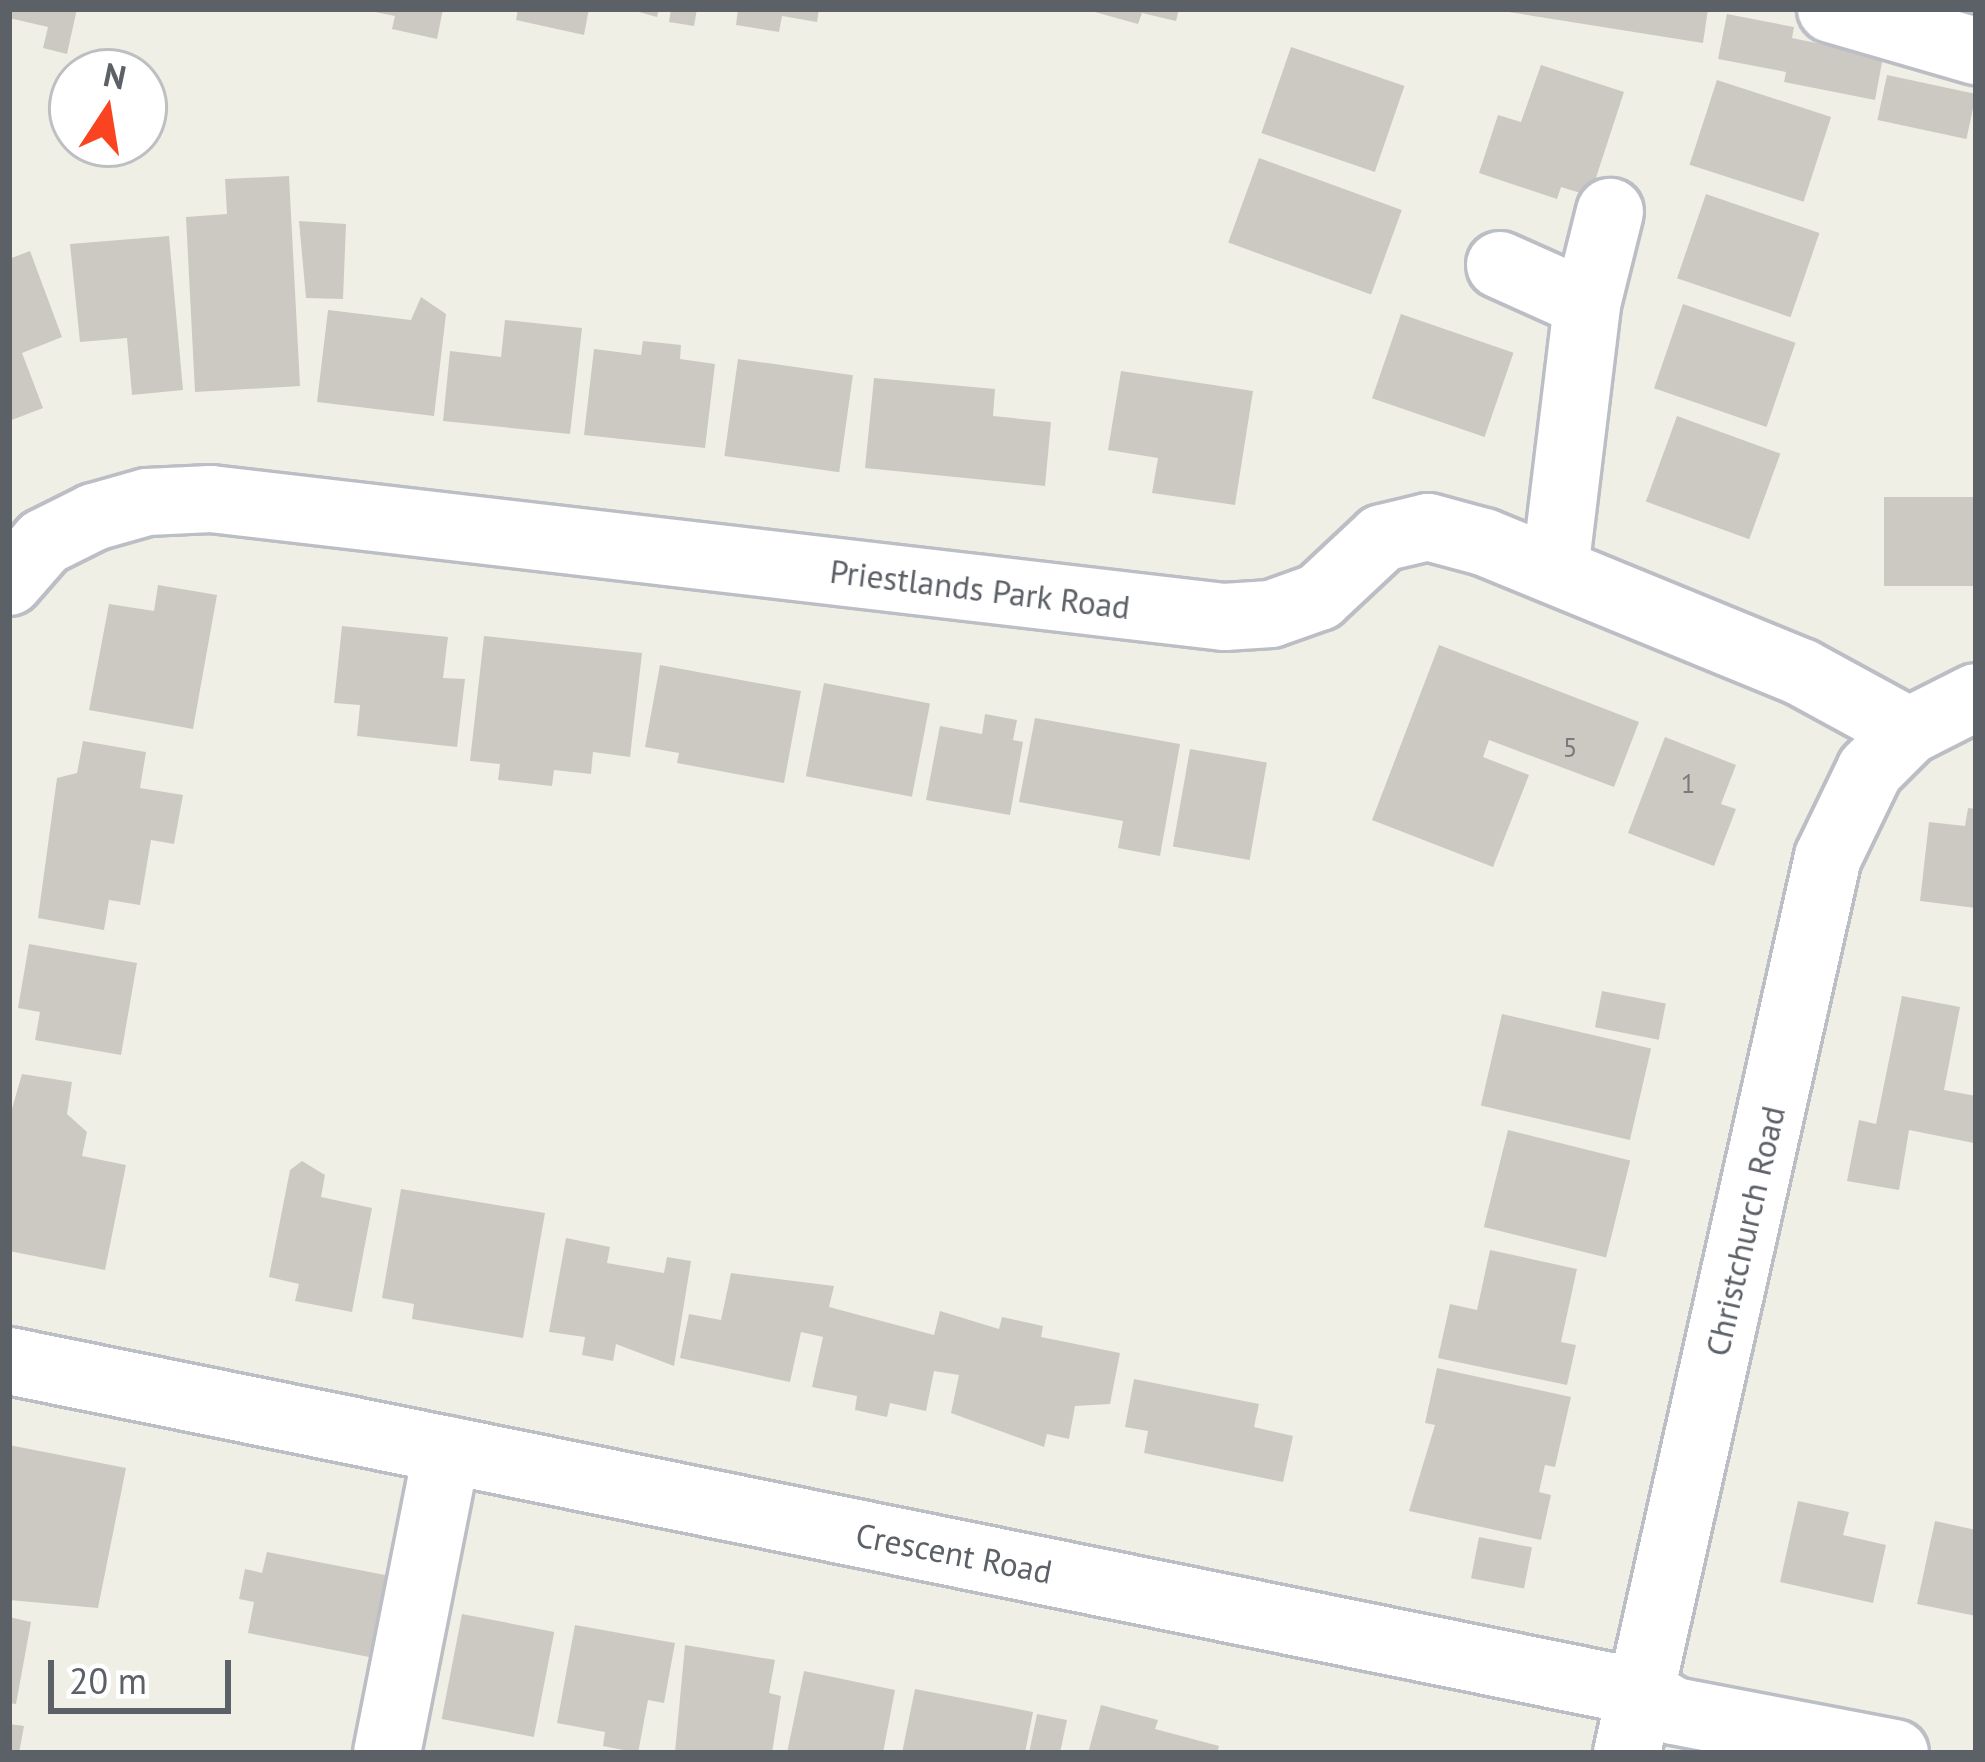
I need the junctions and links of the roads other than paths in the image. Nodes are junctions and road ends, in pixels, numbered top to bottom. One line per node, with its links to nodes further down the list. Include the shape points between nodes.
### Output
1 (1832, 9): 2 (street)
2 (1976, 51)
3 (1610, 212): 5 (street)
4 (1500, 265): 5 (street)
5 (1587, 304): 6 (street)
6 (1555, 570): 7 (street, Priestlands Park Road, via 1428,526 1382,538 1319,597 1271,614 1224,617 211,499 147,502 94,517 44,542); 9 (street, Priestlands Park Road, via 1801,672)
7 (9, 582)
8 (1976, 697): 9 (street, Christchurch Road)
9 (1909, 731): 12 (street, Christchurch Road, via 1870,770 1828,856)
10 (9, 1361): 11 (street, Crescent Road)
11 (447, 1450): 12 (street, Crescent Road); 13 (street)
12 (1635, 1723): 14 (street, Crescent Road, via 1674,1711)
13 (387, 1753)
14 (1894, 1753)

